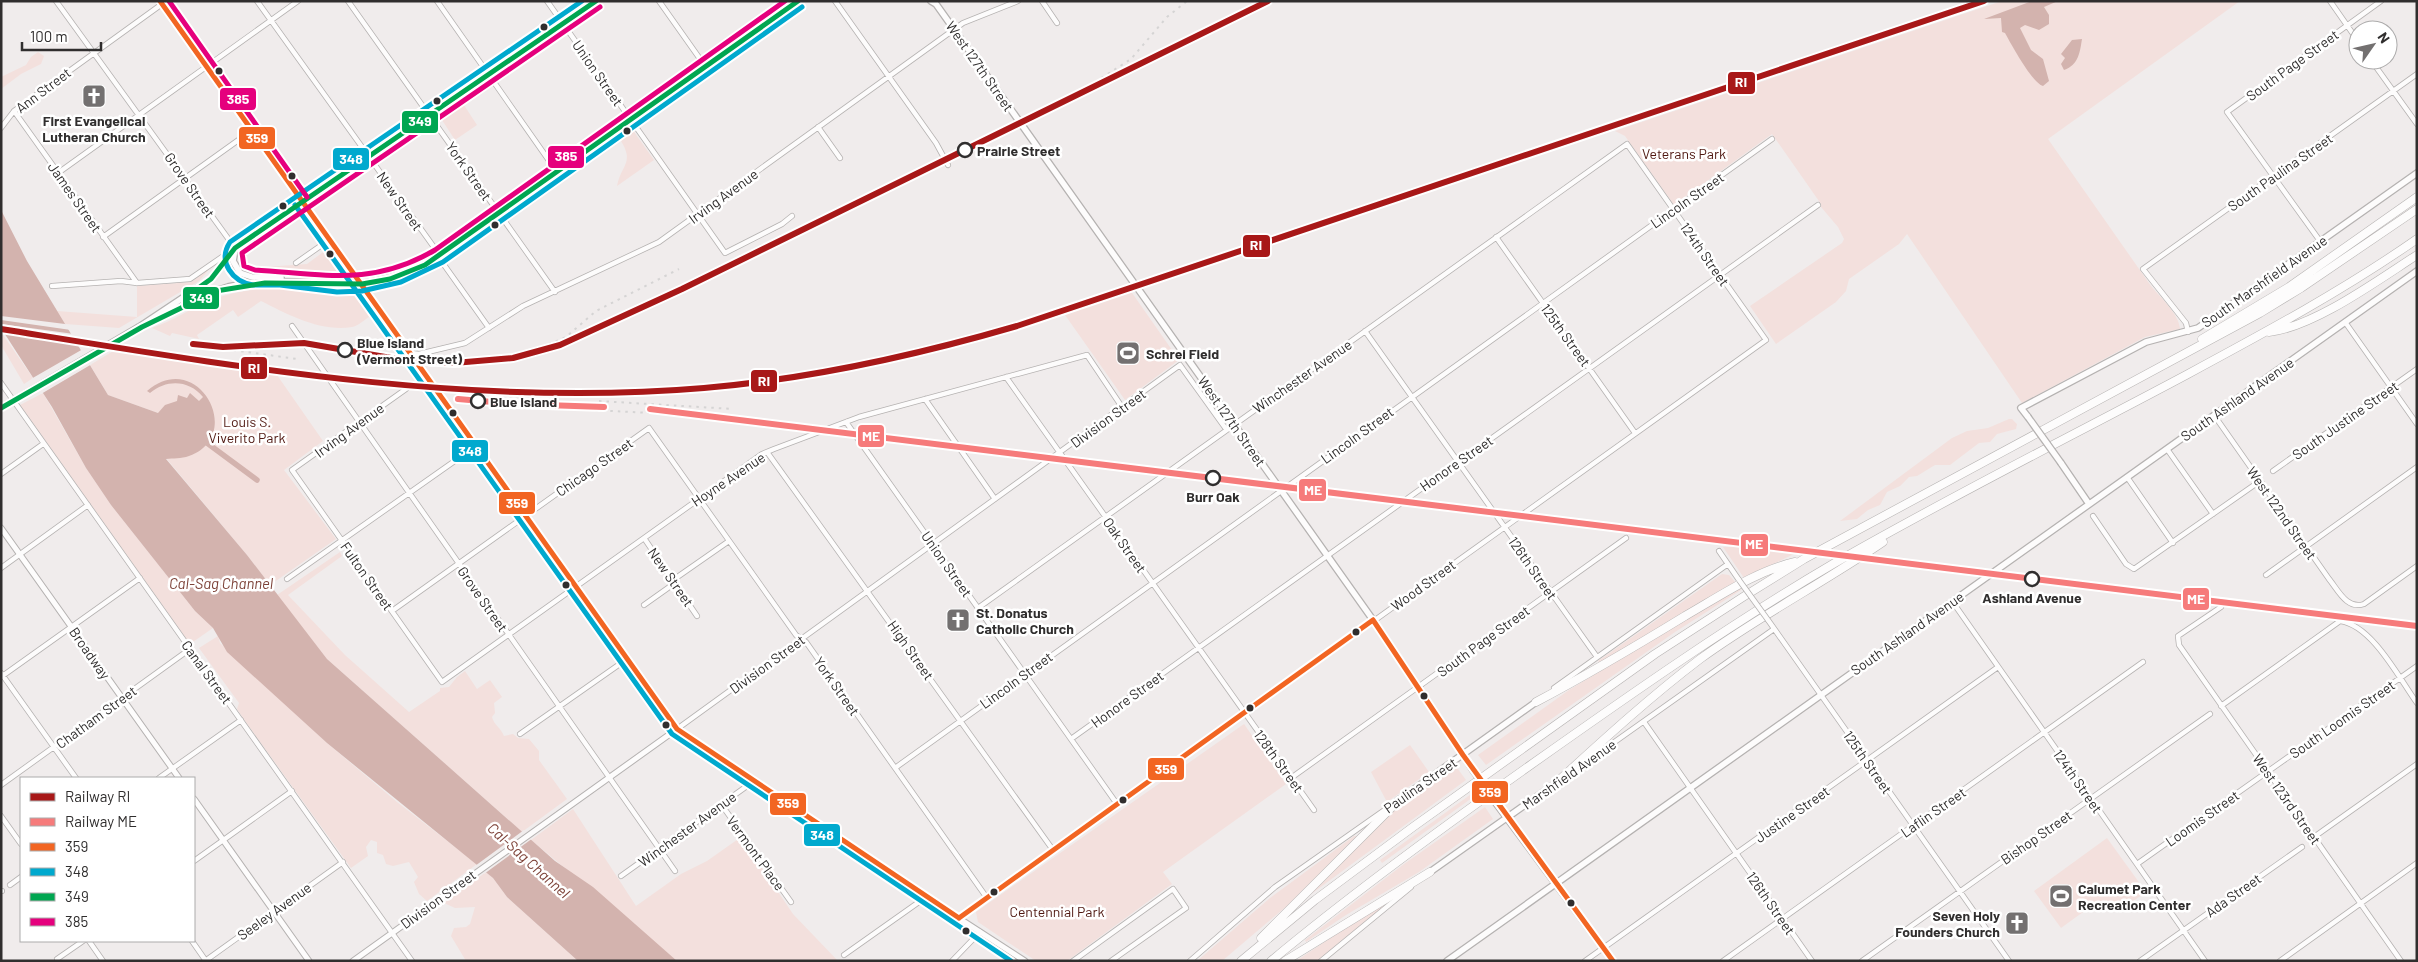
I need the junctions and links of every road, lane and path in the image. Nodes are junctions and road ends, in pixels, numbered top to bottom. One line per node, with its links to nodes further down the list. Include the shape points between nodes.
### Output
1 (56, 1): 22 (street, Grove Street)
2 (257, 1): 17 (street, New Street)
3 (298, 1): 17 (street)
4 (348, 1): 31 (street, York Street)
5 (437, 1): 26 (street)
6 (547, 1): 18 (street, Union Street)
7 (596, 1): 18 (main road)
8 (659, 1): 23 (street)
9 (798, 1): 23 (main road)
10 (835, 1): 28 (street)
11 (1018, 1): 21 (street, Irving Avenue)
12 (1042, 1): 19 (street)
13 (2330, 1): 20 (street)
14 (2381, 1): 20 (street, South Page Street)
15 (935, 2): 21 (main road, West 127th Street)
16 (161, 3): 22 (street, Ann Street); 24 (street)
17 (271, 21): 24 (street); 40 (street, New Street)
18 (563, 23): 26 (main road); 33 (street, Union Street)
19 (1057, 23)
20 (2347, 26): 46 (street, South Page Street, via 2227,112)
21 (954, 29): 28 (street, Irving Avenue); 95 (main road, West 127th Street)
22 (94, 53): 30 (street, Ann Street); 32 (street, Grove Street)
23 (705, 66): 33 (main road)
24 (206, 67): 32 (street); 37 (street)
25 (2379, 70): 29 (street)
26 (488, 74): 31 (main road); 43 (street)
27 (2417, 74): 29 (street, South Paulina Street)
28 (888, 76): 35 (street, Irving Avenue); 42 (street)
29 (2394, 91): 34 (street); 46 (street, South Paulina Street)
30 (14, 111): 36 (street, Ann Street); 45 (street, James Street)
31 (429, 114): 40 (main road); 53 (street, York Street)
32 (139, 115): 45 (street); 47 (street, Grove Street)
33 (631, 120): 43 (main road); 54 (street, Union Street)
34 (2417, 124)
35 (818, 127): 41 (street); 54 (street, Irving Avenue)
36 (1, 128)
37 (252, 131): 47 (street); 49 (street)
38 (1772, 139): 51 (street, Lincoln Street)
39 (1627, 144): 51 (street, 124th Street); 57 (street, Winchester Avenue)
40 (368, 156): 49 (main road); 63 (street, New Street)
41 (840, 158)
42 (948, 165)
43 (557, 172): 53 (main road)
44 (2417, 172): 60 (main road, South Marshfield Avenue)
45 (58, 173): 56 (street, James Street)
46 (2273, 177): 60 (street); 77 (street, South Paulina Street, via 2143,269 2186,323)
47 (185, 179): 56 (street); 61 (street, Grove Street)
48 (2417, 196): 83 (highway, via 2288,287)
49 (302, 201): 59 (street); 61 (main road)
50 (1818, 205): 66 (street, Honore Street)
51 (1673, 209): 66 (street, 124th Street); 71 (street, Lincoln Street)
52 (2417, 209): 83 (highway, via 2281,301)
53 (498, 213): 63 (main road); 70 (street, York Street)
54 (698, 214): 55 (street, Union Street, via 725,253); 70 (street, Irving Avenue, via 659,242)
55 (792, 216)
56 (104, 237): 68 (street, James Street)
57 (1496, 237): 71 (street, 125th Street); 76 (street, Winchester Avenue)
58 (2417, 239): 78 (highway, via 2333,294)
59 (329, 240): 64 (street); 80 (street)
60 (2320, 241): 77 (main road, South Marshfield Avenue)
61 (235, 248): 67 (main road, via 233,261 244,276); 68 (street, via 190,278); 72 (main road, via 211,278)
62 (2417, 255): 78 (highway, via 2353,297 2283,330)
63 (439, 256): 67 (main road, bridge, via 412,271 371,282 352,285); 75 (street, New Street)
64 (296, 263)
65 (2417, 271): 73 (main road, South Ashland Avenue)
66 (1720, 275): 79 (street, 124th Street); 81 (street, Honore Street)
67 (308, 282): 72 (main road, via 237,285)
68 (137, 283): 69 (street, via 121,281)
69 (52, 286)
70 (555, 292): 75 (street, Irving Avenue, via 523,306)
71 (1542, 302): 81 (street, 125th Street); 88 (street, Lincoln Street)
72 (160, 315): 91 (main road, bridge)
73 (2345, 322): 86 (street); 92 (main road, South Ashland Avenue)
74 (292, 326): 93 (street, Grove Street)
75 (489, 328): 80 (street, Irving Avenue, via 456,346)
76 (1365, 331): 88 (street, 126th Street); 95 (street, Winchester Avenue)
77 (2188, 332): 116 (main road, South Marshfield Avenue, bridge, via 2146,342 2021,408)
78 (2264, 333): 120 (highway)
79 (1766, 340): 99 (street, Wood Street)
80 (410, 354): 101 (street)
81 (1589, 368): 99 (street, 125th Street); 105 (street, Honore Street)
82 (2417, 369): 86 (street, South Justine Street)
83 (2148, 372): 135 (highway)
84 (1006, 377): 89 (street, Hoyne Avenue); 90 (street, Hoyne Avenue, via 1087,355); 104 (street, Oak Street)
85 (1, 383): 100 (street, Canal Street)
86 (2391, 387): 96 (street); 108 (street, South Justine Street)
87 (406, 389): 93 (street, Irving Avenue)
88 (1412, 396): 105 (street, 126th Street); 112 (street, Lincoln Street)
89 (925, 399): 94 (street, Hoyne Avenue); 115 (street)
90 (1122, 407): 98 (street, Division Street, via 1180,365); 104 (street, Division Street)
91 (1, 408)
92 (2214, 416): 102 (main road, South Ashland Avenue); 111 (street, West 122nd Street)
93 (359, 422): 107 (street, Irving Avenue); 113 (street, Grove Street)
94 (846, 422): 103 (street, Hoyne Avenue); 130 (street, Union Street)
95 (1234, 424): 98 (street, Winchester Avenue); 112 (main road, West 127th Street)
96 (2417, 424)
97 (650, 428): 114 (street, York Street); 119 (street, Chicago Street)
98 (1226, 429): 122 (street, Winchester Avenue)
99 (1636, 433): 123 (street, Wood Street)
100 (43, 444): 109 (street); 117 (street, Canal Street)
101 (476, 446): 113 (street); 119 (street)
102 (2167, 449): 110 (main road, South Ashland Avenue); 118 (street)
103 (767, 452): 114 (street, Hoyne Avenue); 146 (street, High Street)
104 (1060, 452): 115 (street, Division Street); 122 (street, Oak Street)
105 (1458, 461): 123 (street, 126th Street); 134 (street, Honore Street)
106 (2417, 467): 131 (street)
107 (292, 470): 127 (street, Fulton Street)
108 (2273, 471)
109 (1, 474)
110 (2127, 477): 116 (main road, South Ashland Avenue); 129 (street)
111 (2260, 481): 118 (street); 131 (street, West 122nd Street)
112 (1280, 490): 134 (main road, West 127th Street); 144 (street, Lincoln Street)
113 (409, 493): 127 (street); 136 (street, Grove Street)
114 (699, 499): 125 (street, Hoyne Avenue); 128 (street, York Street)
115 (995, 499): 130 (street, Division Street)
116 (2089, 504): 148 (main road, South Ashland Avenue)
117 (88, 505): 133 (street); 141 (street, Canal Street)
118 (2213, 514): 129 (street)
119 (525, 516): 136 (street, Chicago Street); 145 (street)
120 (1921, 516): 199 (highway, via 1701,659); 259 (highway, via 1834,564 1668,668 1413,850)
121 (2093, 516): 129 (street, via 2126,564 2134,568)
122 (1106, 517): 144 (street, Oak Street); 151 (street, Winchester Avenue)
123 (1504, 527): 147 (street, 126th Street); 154 (street, Wood Street)
124 (1, 528): 133 (street, Broadway)
125 (644, 538): 143 (street, New Street); 145 (street, Hoyne Avenue)
126 (1626, 538): 147 (street, South Page Street)
127 (342, 541): 142 (street); 152 (street, Fulton Street)
128 (729, 541): 143 (street); 158 (street, York Street)
129 (2173, 543)
130 (932, 544): 146 (street, Division Street); 151 (street, Union Street)
131 (2306, 546): 138 (street, West 122nd Street, via 2343,597 2355,606 2364,604); 140 (street)
132 (1719, 551): 137 (street, 125th Street)
133 (20, 554): 139 (street); 155 (street, Broadway)
134 (1327, 555): 154 (main road, West 127th Street); 159 (street, Honore Street)
135 (1804, 560): 173 (highway, via 1784,564 1731,590); 258 (highway, via 1699,625 1600,693 1380,851)
136 (458, 564): 152 (street, Chicago Street); 157 (street, Grove Street)
137 (1728, 564): 156 (street, 125th Street, bridge); 161 (street, Paulina Street)
138 (2417, 566)
139 (1, 568)
140 (2266, 575)
141 (140, 578): 155 (street); 160 (street, Canal Street)
142 (287, 579)
143 (674, 582): 149 (street); 153 (street, New Street)
144 (1152, 582): 159 (street, Oak Street); 166 (street, Lincoln Street)
145 (576, 587): 157 (street, Hoyne Avenue); 162 (street)
146 (867, 591): 158 (street, Division Street); 180 (street, High Street)
147 (1551, 592): 161 (street, 126th Street); 170 (street, South Page Street)
148 (1952, 601): 165 (street, 124th Street); 171 (main road, South Ashland Avenue)
149 (644, 605)
150 (2221, 607): 176 (street, West 123rd Street, via 2178,636 2179,645)
151 (978, 608): 166 (street, Union Street)
152 (392, 611): 169 (street, Fulton Street)
153 (697, 616)
154 (1373, 620): 170 (main road, West 127th Street); 177 (street, Wood Street)
155 (72, 627): 167 (street); 172 (street, Broadway)
156 (1774, 629): 171 (street, 125th Street); 181 (street, Marshfield Avenue)
157 (508, 634): 169 (street, Hoyne Avenue); 175 (street, Grove Street)
158 (801, 639): 182 (street, Division Street); 191 (street, York Street)
159 (1198, 648): 177 (street, Oak Street); 185 (street, Honore Street)
160 (190, 649): 172 (street, Chatham Street); 179 (street, Canal Street)
161 (1597, 657): 173 (street, Paulina Street)
162 (627, 659): 175 (street); 182 (street)
163 (2143, 662): 183 (street, Laflin Street)
164 (2417, 666): 168 (street, South Loomis Street)
165 (1998, 667): 183 (street, 124th Street); 188 (street, Justine Street)
166 (1025, 674): 180 (street, Lincoln Street); 185 (street, Union Street)
167 (2, 675): 186 (street)
168 (2399, 678): 174 (street); 176 (street, via 2361,629 2340,621); 192 (street, South Loomis Street)
169 (442, 682)
170 (1417, 687): 187 (main road, West 127th Street); 197 (street, South Page Street)
171 (1821, 694): 188 (street, 125th Street); 201 (main road, South Ashland Avenue)
172 (122, 698): 186 (street, Chatham Street); 190 (street, Broadway)
173 (1536, 702): 187 (main road, Paulina Street)
174 (2417, 703)
175 (559, 706): 184 (street); 196 (street, Grove Street)
176 (2222, 706): 192 (street, West 123rd Street)
177 (1244, 713): 197 (street, 128th Street); 207 (street, Wood Street)
178 (2210, 714): 203 (street, Bishop Street)
179 (241, 720): 190 (street); 202 (street, Canal Street)
180 (960, 720): 191 (street, Lincoln Street); 217 (street, High Street)
181 (1644, 722): 199 (street, Marshfield Avenue); 201 (street, 126th Street)
182 (677, 729): 196 (street, Division Street); 198 (street)
183 (2045, 733): 203 (street, 124th Street); 211 (street, Laflin Street)
184 (520, 734)
185 (1071, 739): 207 (street, Union Street)
186 (54, 747): 193 (street); 200 (street, Chatham Street)
187 (1462, 756): 205 (main road, Paulina Street); 210 (main road, West 127th Street, bridge)
188 (1867, 761): 211 (street, 125th Street); 218 (street, Justine Street)
189 (2417, 764): 212 (street)
190 (172, 768): 194 (street); 195 (street, Broadway)
191 (895, 768): 231 (street, York Street)
192 (2268, 772): 212 (street, West 123rd Street); 222 (street, Loomis Street)
193 (75, 777)
194 (160, 777)
195 (178, 777)
196 (609, 777): 216 (street, Grove Street); 239 (street, Division Street)
197 (1291, 778): 208 (street, 128th Street)
198 (754, 781): 206 (street, Winchester Avenue); 230 (street)
199 (1556, 784): 210 (main road, Marshfield Avenue)
200 (1, 785)
201 (1690, 788): 218 (street, 126th Street); 227 (main road, South Ashland Avenue)
202 (292, 791): 213 (street); 220 (street, Canal Street)
203 (2091, 798): 222 (street, 124th Street); 229 (street, Bishop Street)
204 (195, 800): 213 (street)
205 (1399, 800): 256 (street, Paulina Street, via 1274,887); 257 (highway)
206 (721, 804): 216 (street, Winchester Avenue); 232 (street, Vermont Place)
207 (1117, 804): 217 (street, Wood Street)
208 (1314, 810)
209 (1, 816): 214 (street)
210 (1507, 817): 224 (main road, Marshfield Avenue); 227 (main road, West 127th Street)
211 (1913, 826): 229 (street, 125th Street); 236 (street, Laflin Street)
212 (2314, 837): 233 (street, West 123rd Street)
213 (223, 840): 219 (street); 234 (street)
214 (20, 843)
215 (2302, 847): 237 (street, Ada Street)
216 (658, 849): 223 (street, Grove Street); 225 (street, Winchester Avenue)
217 (1053, 850): 231 (street, Wood Street)
218 (1736, 853): 236 (street, 126th Street); 243 (street, Justine Street)
219 (195, 860)
220 (343, 862): 234 (street, Seeley Avenue); 239 (street, Canal Street)
221 (2417, 863): 233 (street)
222 (2137, 864): 237 (street, 124th Street)
223 (675, 871)
224 (1430, 872): 260 (highway); 261 (street, Marshfield Avenue)
225 (621, 876)
226 (20, 878): 228 (street)
227 (1556, 883): 243 (main road, West 127th Street); 262 (main road, South Ashland Avenue)
228 (10, 885)
229 (1960, 892): 246 (street, 125th Street); 267 (street, Bishop Street)
230 (926, 897): 235 (street); 244 (street)
231 (987, 898): 235 (street, Wood Street)
232 (791, 902)
233 (2361, 904): 271 (street); 272 (street, West 123rd Street)
234 (274, 912): 248 (street, Seeley Avenue); 249 (street)
235 (959, 918): 238 (street)
236 (1782, 919): 265 (street, Laflin Street); 266 (street, 126th Street)
237 (2183, 930): 269 (street, Ada Street); 270 (street, 124th Street)
238 (980, 932): 252 (street); 253 (street)
239 (392, 933): 250 (street, Division Street); 251 (street, Canal Street)
240 (82, 942): 245 (street)
241 (90, 942): 247 (street)
242 (193, 942): 248 (street)
243 (1603, 948): 263 (street, Justine Street); 264 (main road, West 127th Street)
244 (844, 955)
245 (57, 959)
246 (2007, 959): 268 (street)
247 (103, 961)
248 (206, 961)
249 (309, 961)
250 (354, 961)
251 (412, 961)
252 (952, 961)
253 (1024, 961)
254 (1073, 961): 255 (street, via 1173,889 1186,908)
255 (1111, 961)
256 (1190, 961)
257 (1237, 961)
258 (1241, 961)
259 (1271, 961)
260 (1285, 961)
261 (1321, 961)
262 (1447, 961)
263 (1585, 961)
264 (1613, 961)
265 (1723, 961)
266 (1812, 961)
267 (1862, 961)
268 (2000, 961)
269 (2140, 961)
270 (2205, 961)
271 (2280, 961)
272 (2401, 961)

